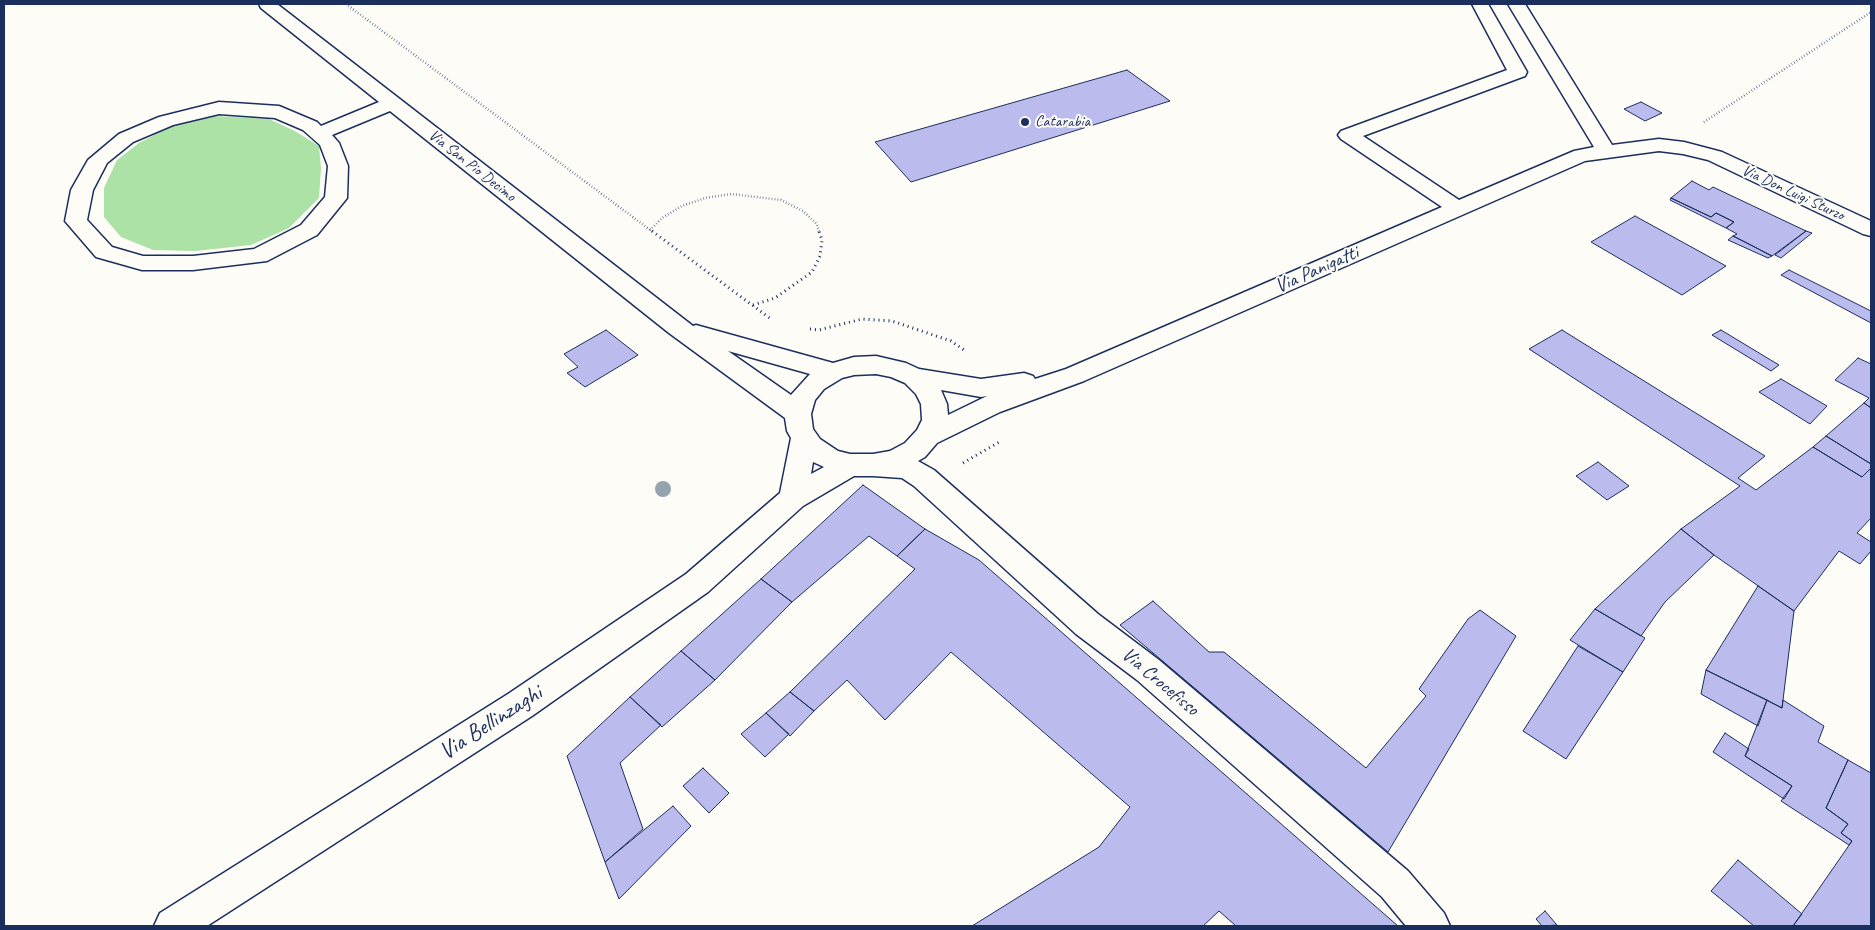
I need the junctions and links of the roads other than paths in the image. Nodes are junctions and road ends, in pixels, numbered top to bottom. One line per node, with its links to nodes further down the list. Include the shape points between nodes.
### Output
1 (266, 4): 4 (street, Via San Pio Decimo)
2 (1480, 4): 8 (street, via 1518,72 1348,135)
3 (1517, 4): 6 (street)
4 (392, 103): 5 (street); 10 (street, Via San Pio Decimo)
5 (319, 134): 5 (street, via 310,126 279,112 220,108 166,120 126,138 98,160 82,190 76,221 104,252 142,263 193,263 259,256 310,230 336,198 338,166 329,142)
6 (1606, 151): 7 (street, Via Panigatti, via 1659,145); 8 (street, Via Panigatti, via 1581,155)
7 (1714, 156): 9 (street, Via Don Luigi Sturzo)
8 (1457, 208): 12 (street, Via Panigatti)
9 (1871, 229)
10 (678, 327): 11 (street, Via San Pio Decimo); 14 (street, Via San Pio Decimo)
11 (833, 372): 13 (street, via 876,364); 14 (street, via 815,383 803,397)
12 (1075, 375): 13 (street, via 981,388); 15 (street, Via Panigatti, via 991,406)
13 (914, 377): 15 (street, via 927,389 934,404 935,420)
14 (801, 427): 16 (street, via 810,446 828,458); 17 (street)
15 (928, 436): 16 (street, via 915,450 896,460)
16 (862, 465): 17 (street, Via Bellinzaghi); 19 (street, Via Crocefisso, via 908,468 924,478 1088,624 1148,670 1395,884)
17 (793, 498): 18 (street, Via Bellinzaghi, via 689,588 520,705)
18 (173, 926)
19 (1431, 926)

